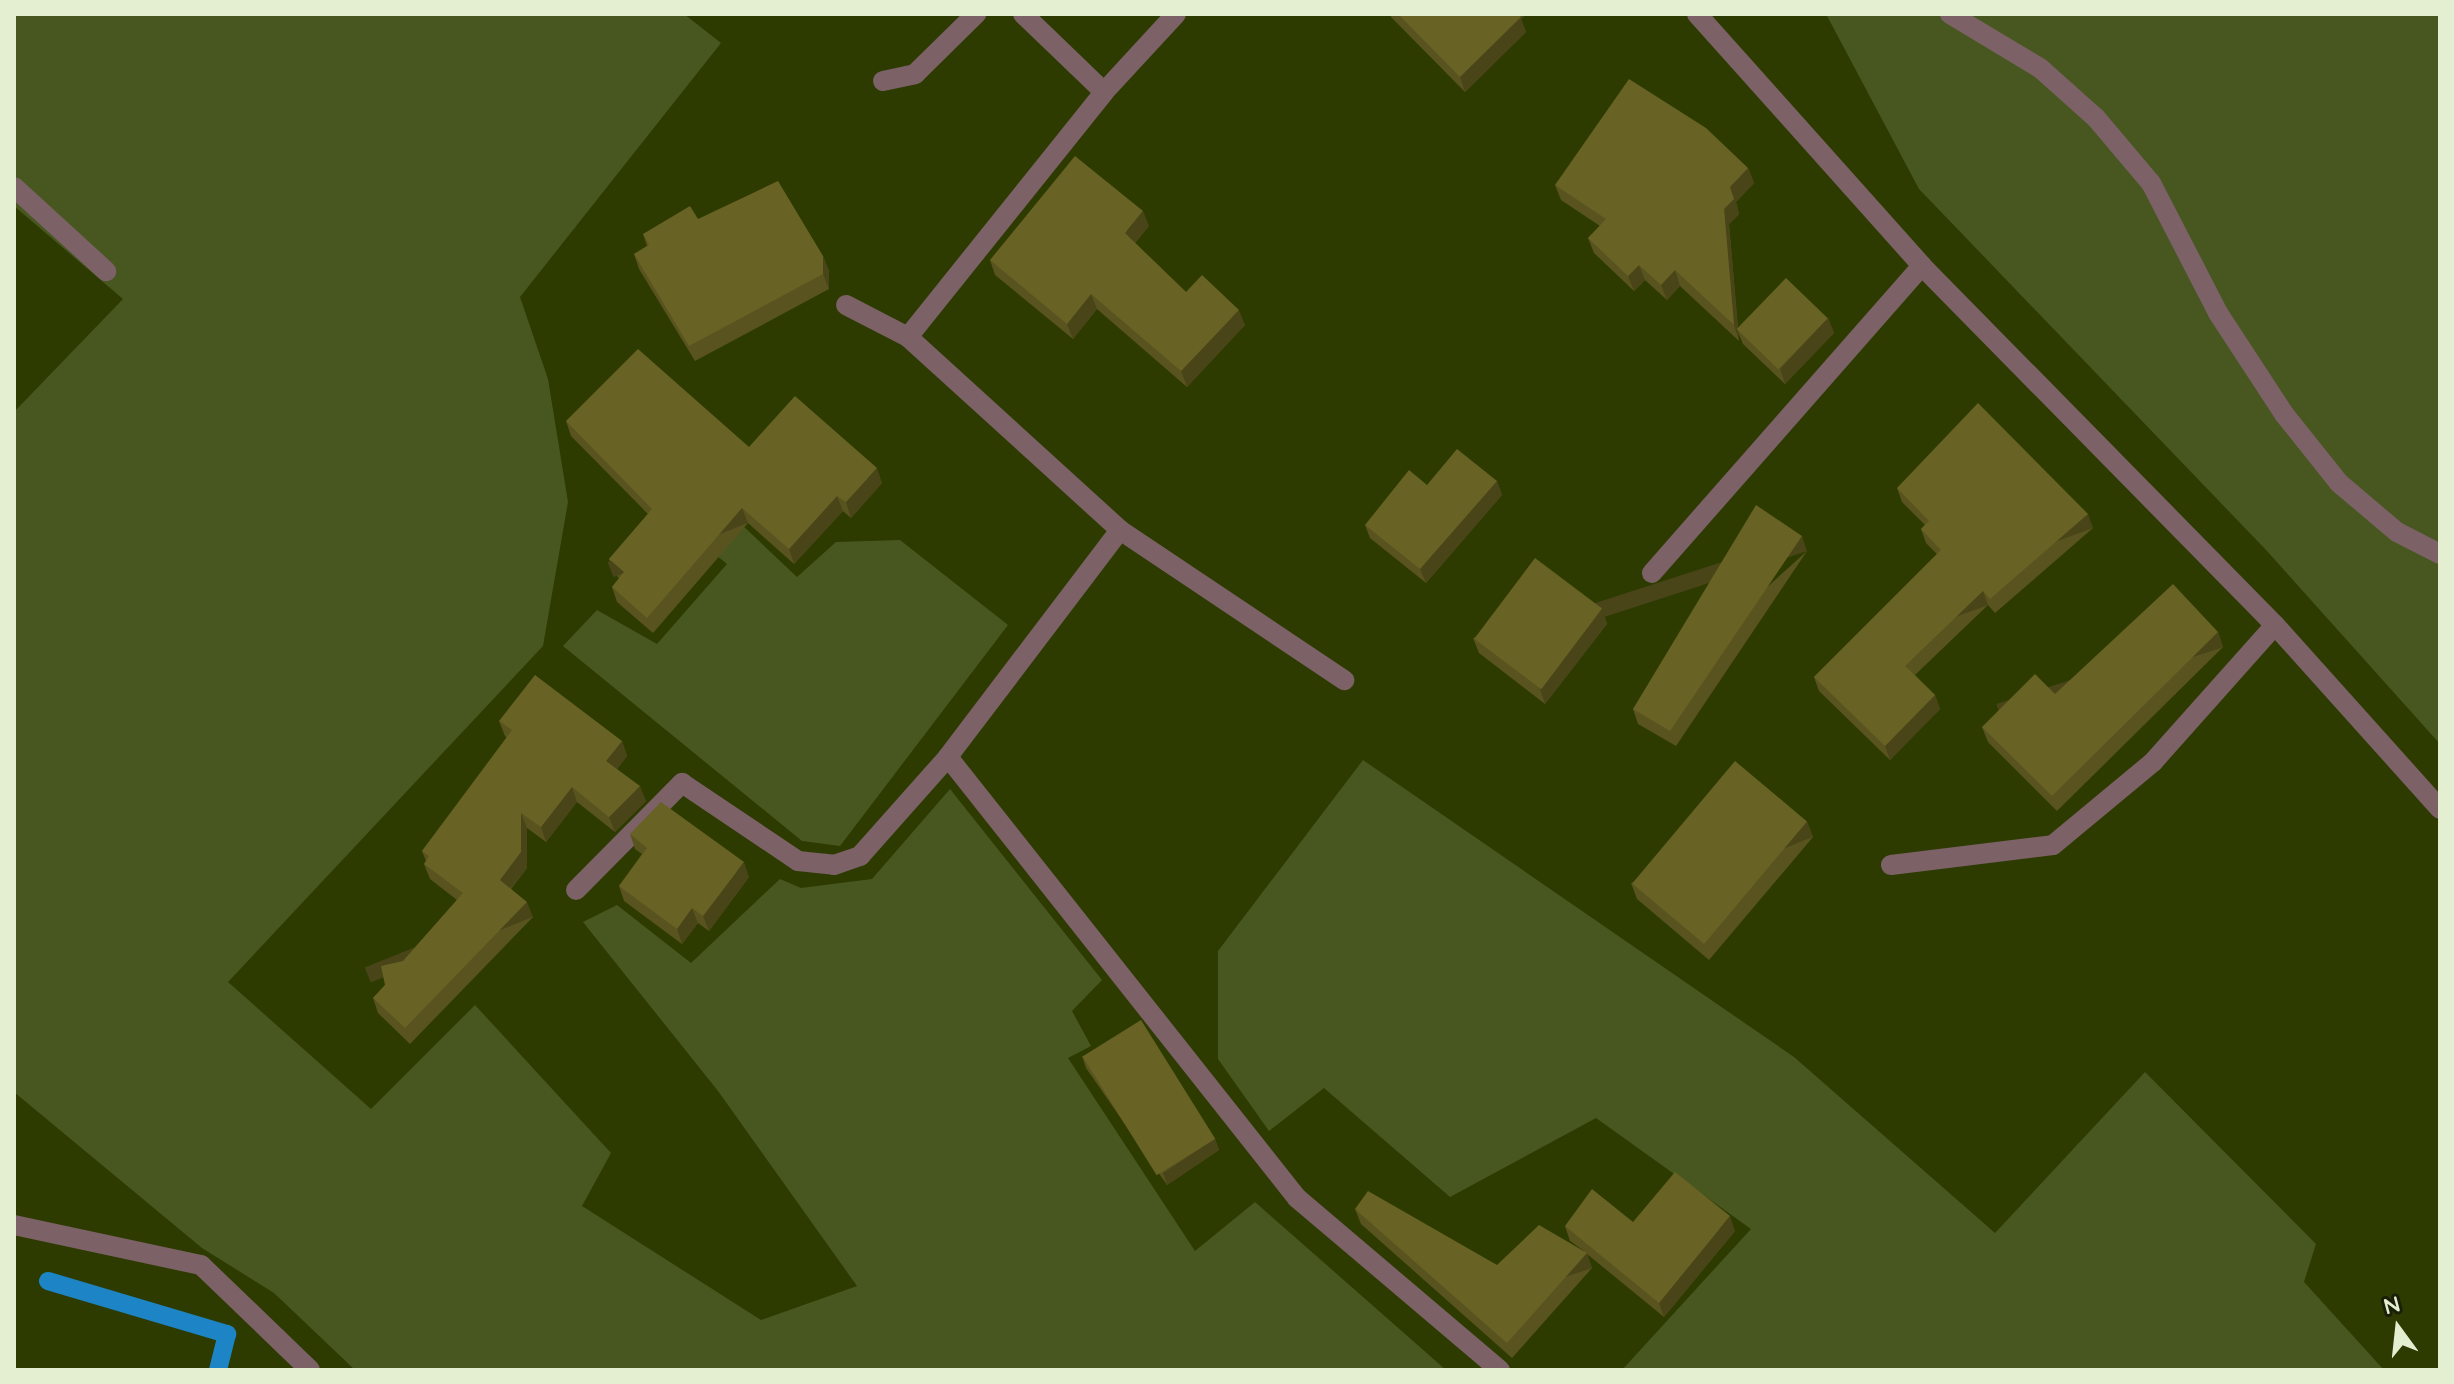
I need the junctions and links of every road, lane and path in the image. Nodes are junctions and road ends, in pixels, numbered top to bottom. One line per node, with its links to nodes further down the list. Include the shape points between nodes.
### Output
1 (976, 14): 6 (street, via 915,74)
2 (1023, 14): 7 (street)
3 (1176, 14): 7 (street)
4 (1697, 14): 9 (street)
5 (1950, 14): 14 (street, via 2040,68 2096,118 2151,183 2218,313 2284,414 2339,483 2397,532)
6 (883, 81)
7 (1104, 92): 12 (street)
8 (14, 187): 10 (street)
9 (1922, 266): 15 (street); 16 (street)
10 (106, 271)
11 (846, 305): 12 (street)
12 (908, 337): 13 (street)
13 (1120, 530): 17 (street); 18 (street)
14 (2440, 554)
15 (1652, 573)
16 (2275, 625): 19 (street); 20 (street, via 2153,762 2053,845)
17 (1344, 680)
18 (948, 757): 21 (street, via 860,856 834,865 798,861 682,783); 24 (street, via 1297,1198)
19 (2440, 809)
20 (1891, 865)
21 (576, 890)
22 (14, 1225): 23 (street, via 201,1265)
23 (310, 1370)
24 (1500, 1370)

